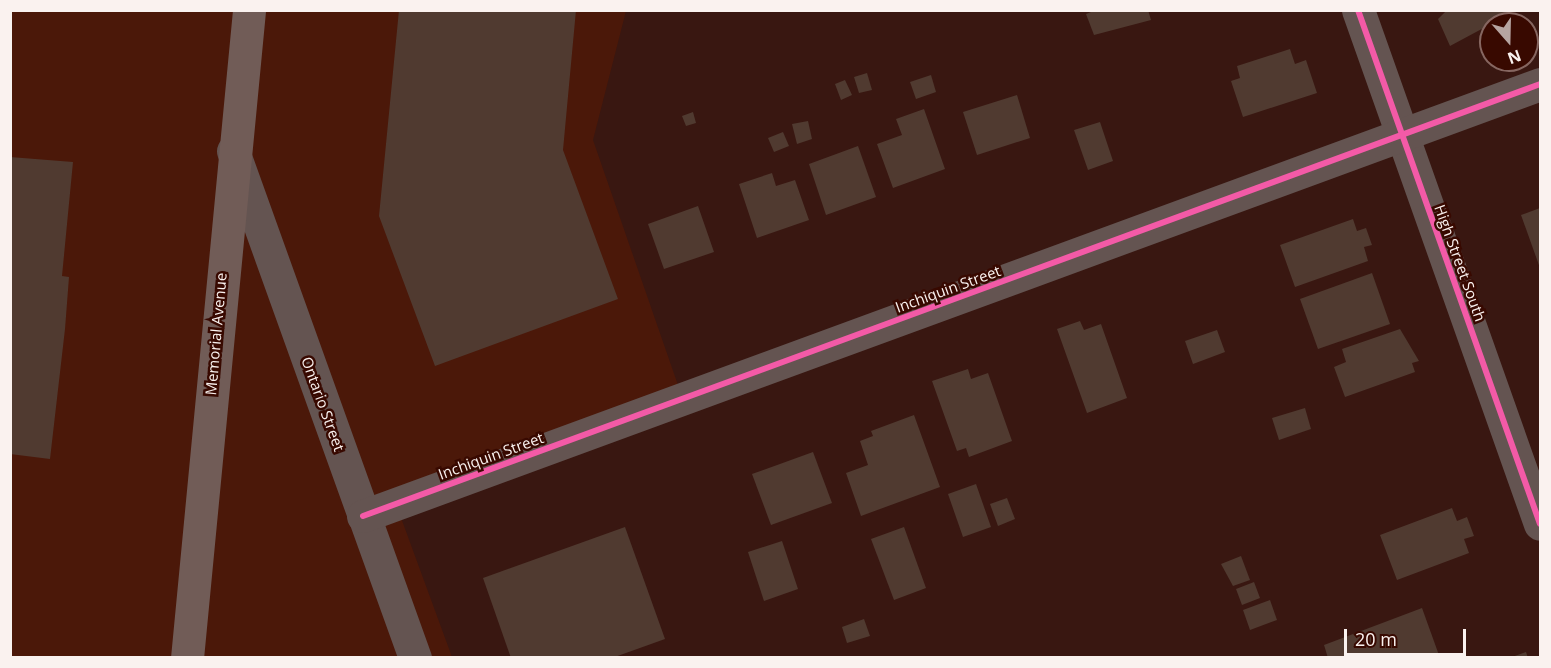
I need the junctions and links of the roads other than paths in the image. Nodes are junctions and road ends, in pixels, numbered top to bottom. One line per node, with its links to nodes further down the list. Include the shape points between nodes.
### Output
1 (249, 10): 5 (main road, Memorial Avenue)
2 (1358, 10): 4 (street, High Street South)
3 (1540, 84): 4 (street, Inchiquin Street)
4 (1402, 136): 6 (street, Inchiquin Street); 7 (street, High Street South)
5 (233, 150): 6 (street, Ontario Street); 8 (main road, Memorial Avenue)
6 (363, 516): 9 (street, Ontario Street)
7 (1540, 524)
8 (187, 657)
9 (415, 657)

